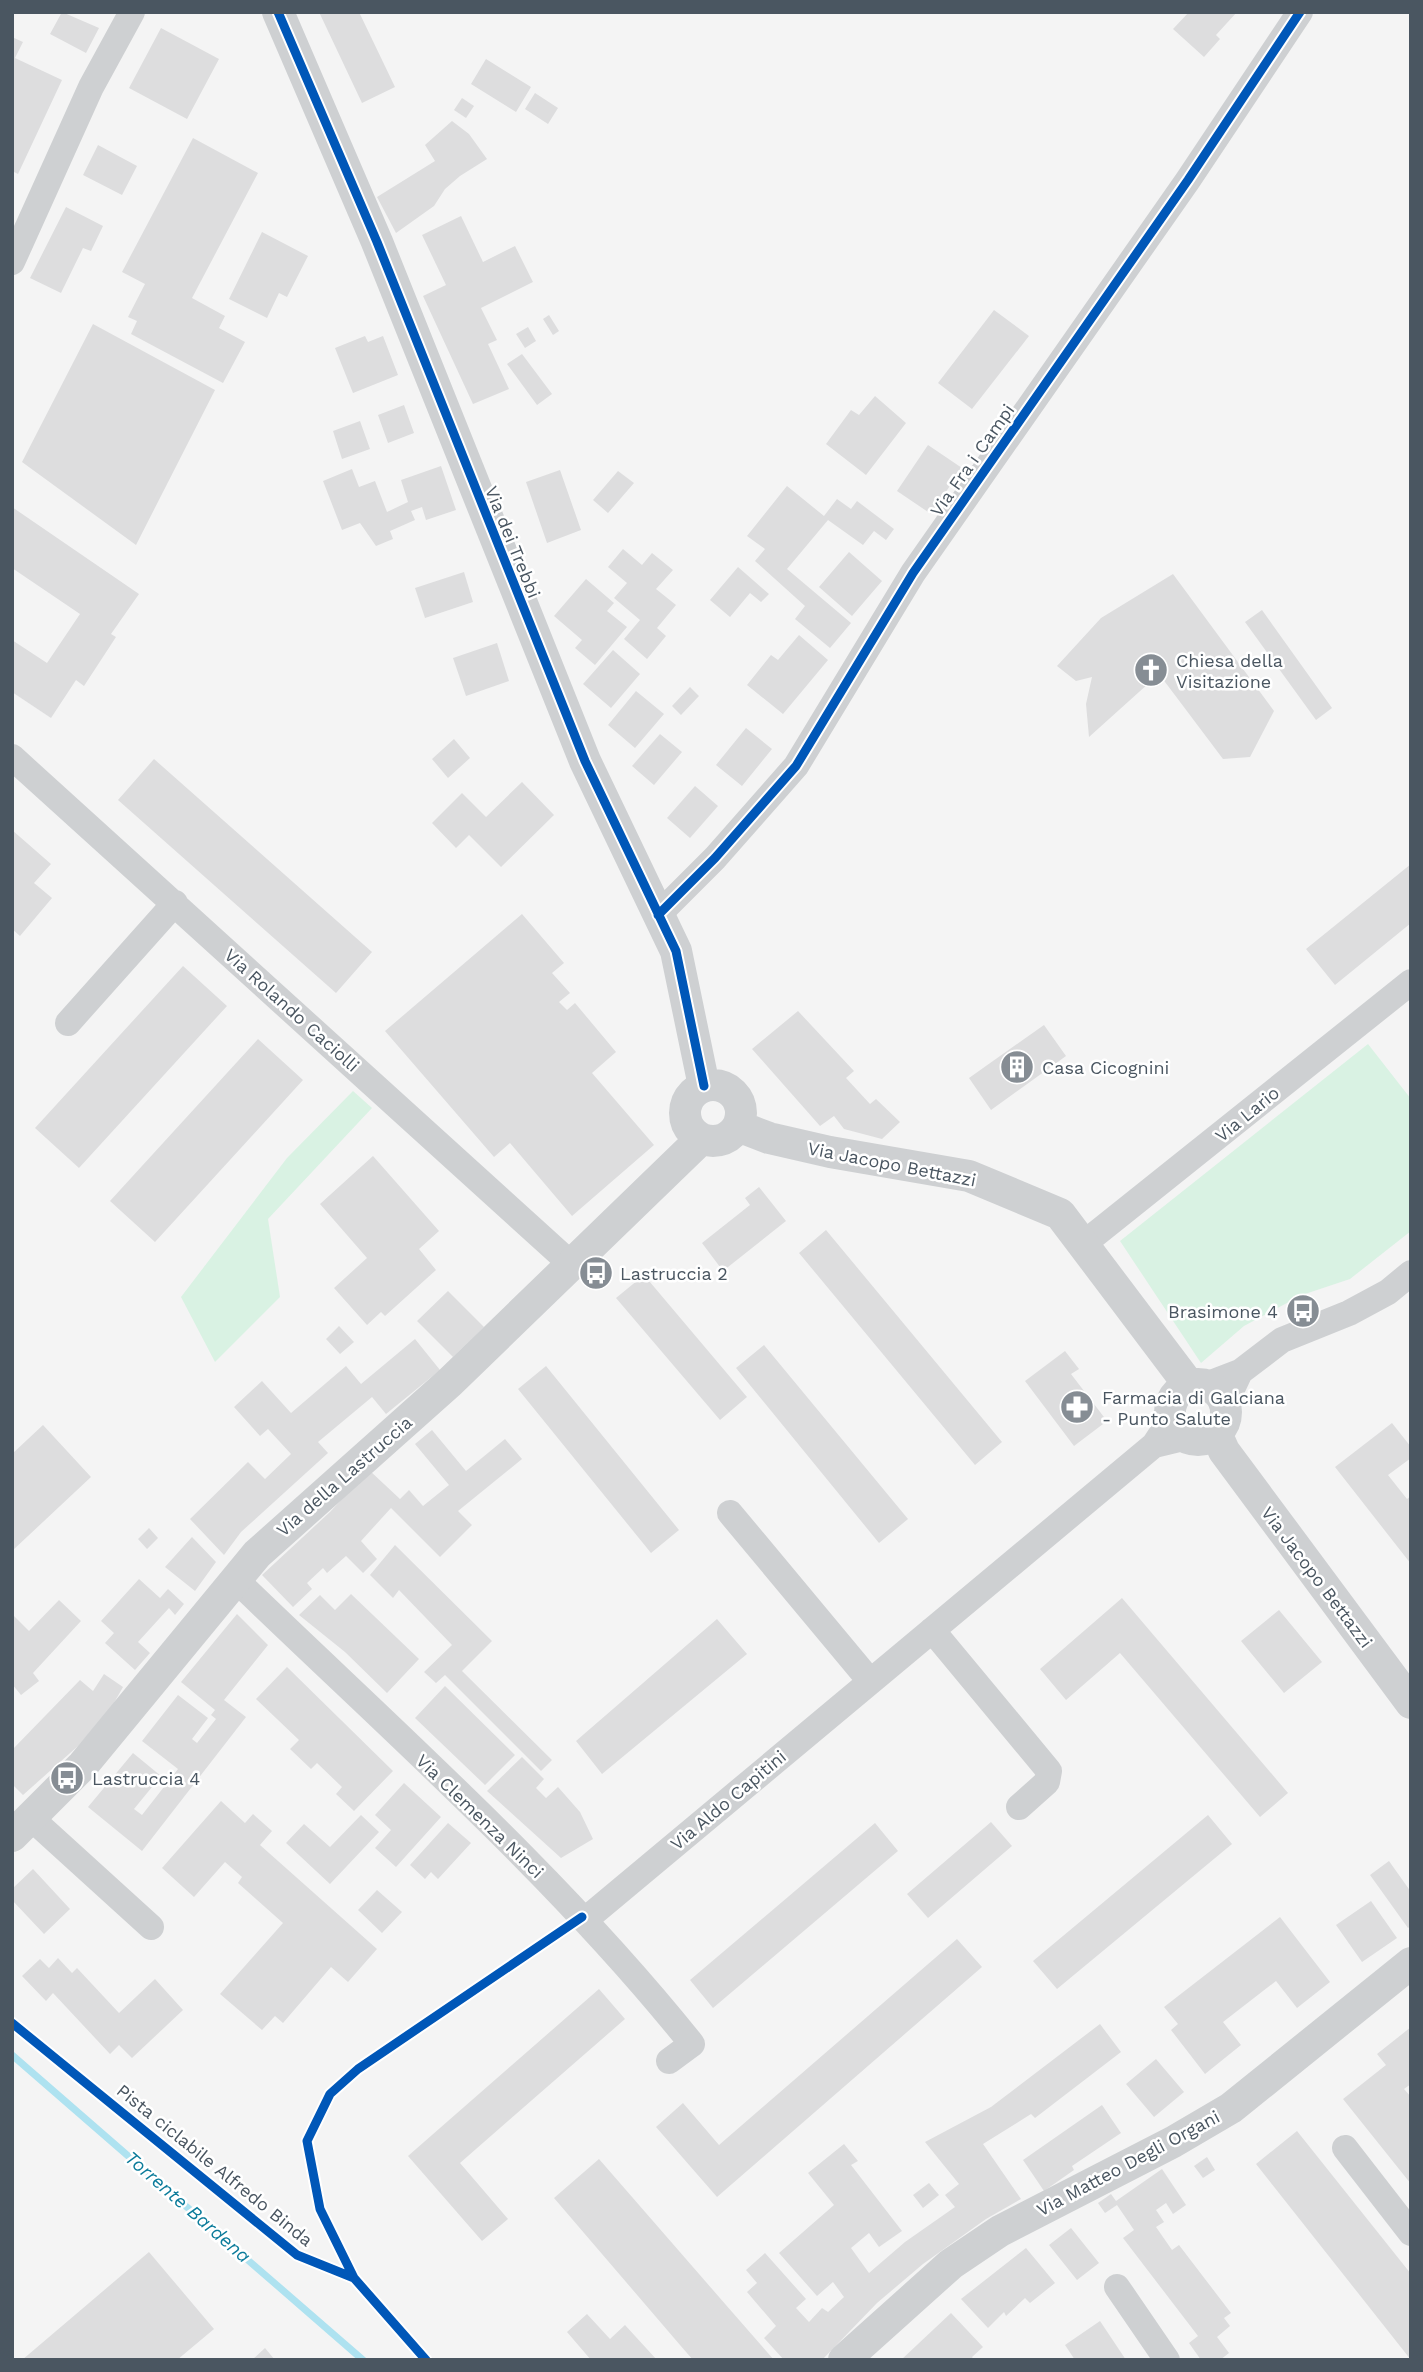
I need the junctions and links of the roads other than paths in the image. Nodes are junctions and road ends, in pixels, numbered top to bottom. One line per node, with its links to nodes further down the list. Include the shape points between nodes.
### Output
1 (132, 12): 4 (street, via 91,87)
2 (278, 12): 7 (street, Via dei Trebbi, via 377,242 585,761)
3 (1300, 12): 7 (street, Via Fra i Campi, via 913,573 796,766)
4 (12, 262)
5 (12, 757): 6 (street, Via Rolando Caciolli)
6 (175, 903): 9 (street); 14 (street, Via Rolando Caciolli)
7 (658, 915): 10 (street, Via dei Trebbi, via 676,951)
8 (1411, 982): 13 (street, Via Lario)
9 (68, 1023)
10 (704, 1086): 11 (street, via 715,1085 734,1095 741,1115); 12 (street, via 694,1092 684,1112 692,1133)
11 (738, 1126): 12 (street, via 718,1141); 13 (street, Via Jacopo Bettazzi, via 830,1152 969,1176 1060,1214)
12 (701, 1139): 14 (street, Via della Lastruccia)
13 (1082, 1245): 16 (street, Via Jacopo Bettazzi)
14 (571, 1265): 18 (street, Via della Lastruccia)
15 (1411, 1273): 16 (street, Via Aldo Capitini, via 1358,1308 1282,1340)
16 (1193, 1415): 19 (street, Via Aldo Capitini); 21 (street, Via Jacopo Bettazzi)
17 (730, 1513): 20 (street)
18 (235, 1578): 23 (street, Via della Lastruccia, via 126,1715); 24 (street, Via Clemenza Ninci)
19 (932, 1630): 20 (street, Via Aldo Capitini); 22 (street, via 1049,1771 1047,1782)
20 (870, 1681): 24 (street, Via Aldo Capitini)
21 (1411, 1703)
22 (1019, 1807)
23 (22, 1827): 25 (street)
24 (585, 1920): 27 (street, Via Clemenza Ninci, via 692,2044)
25 (150, 1927)
26 (1411, 1963): 31 (street, Via Matteo Degli Organi, via 1231,2108 1000,2231 951,2264)
27 (669, 2061)
28 (1345, 2148): 29 (street)
29 (1411, 2233)
30 (1117, 2287): 32 (street)
31 (844, 2360)
32 (1167, 2360)

